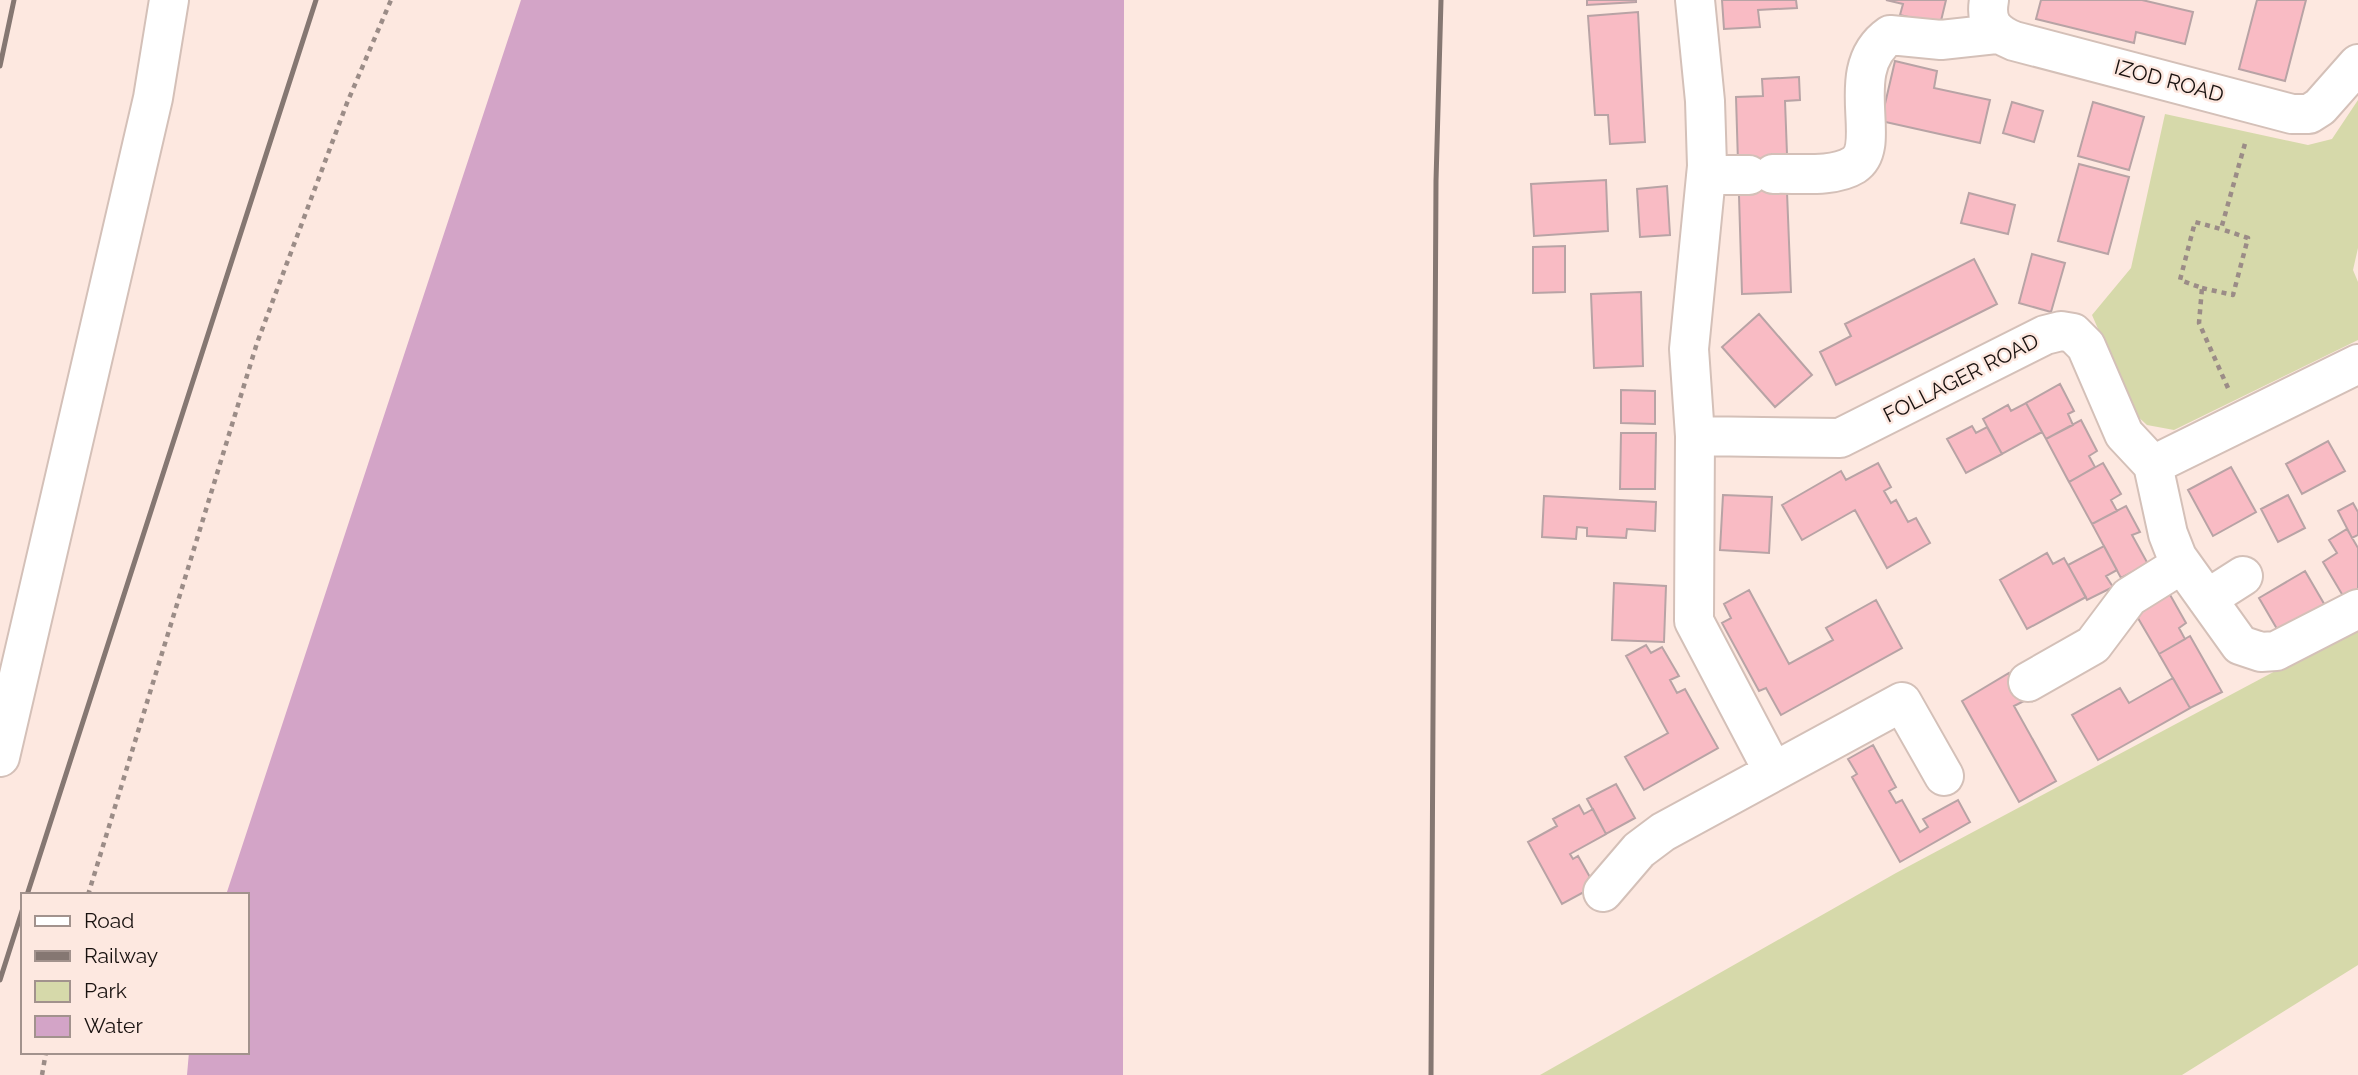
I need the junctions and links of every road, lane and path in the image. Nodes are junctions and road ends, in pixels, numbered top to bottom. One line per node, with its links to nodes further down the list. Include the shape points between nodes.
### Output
1 (169, 0): 19 (street, via 153,98)
2 (391, 0): 23 (path, via 347,103 257,343)
3 (1695, 0): 7 (street, via 1705,101)
4 (1993, 17): 6 (street, IZOD ROAD); 7 (street, via 1941,40 1890,35 1876,45 1865,73 1867,129 1862,158 1853,165 1833,172)
5 (2358, 64): 6 (street, IZOD ROAD, via 2309,114)
6 (2255, 104): 8 (path)
7 (1706, 175): 12 (street, via 1689,349)
8 (2221, 229): 9 (path, via 2195,222 2180,280); 9 (path, via 2248,238 2233,295)
9 (2202, 288): 11 (path, via 2199,323)
10 (2358, 364): 11 (street)
11 (2243, 421): 13 (street)
12 (1695, 436): 13 (street, FOLLAGER ROAD, via 1840,438 2061,331 2073,333 2086,346 2124,434); 20 (street, via 1694,621)
13 (2153, 465): 14 (street, via 2168,534)
14 (2182, 564): 16 (street); 18 (street, via 2129,597 2093,645)
15 (2243, 576): 16 (street)
16 (2207, 599): 17 (street, via 2240,645 2261,652 2276,651)
17 (2358, 609)
18 (2028, 682)
19 (0, 757)
20 (1773, 771): 21 (street, via 1902,702); 22 (street, via 1662,832 1639,850)
21 (1944, 776)
22 (1603, 892)
23 (89, 893)
24 (46, 1054): 25 (path)
25 (42, 1075)

